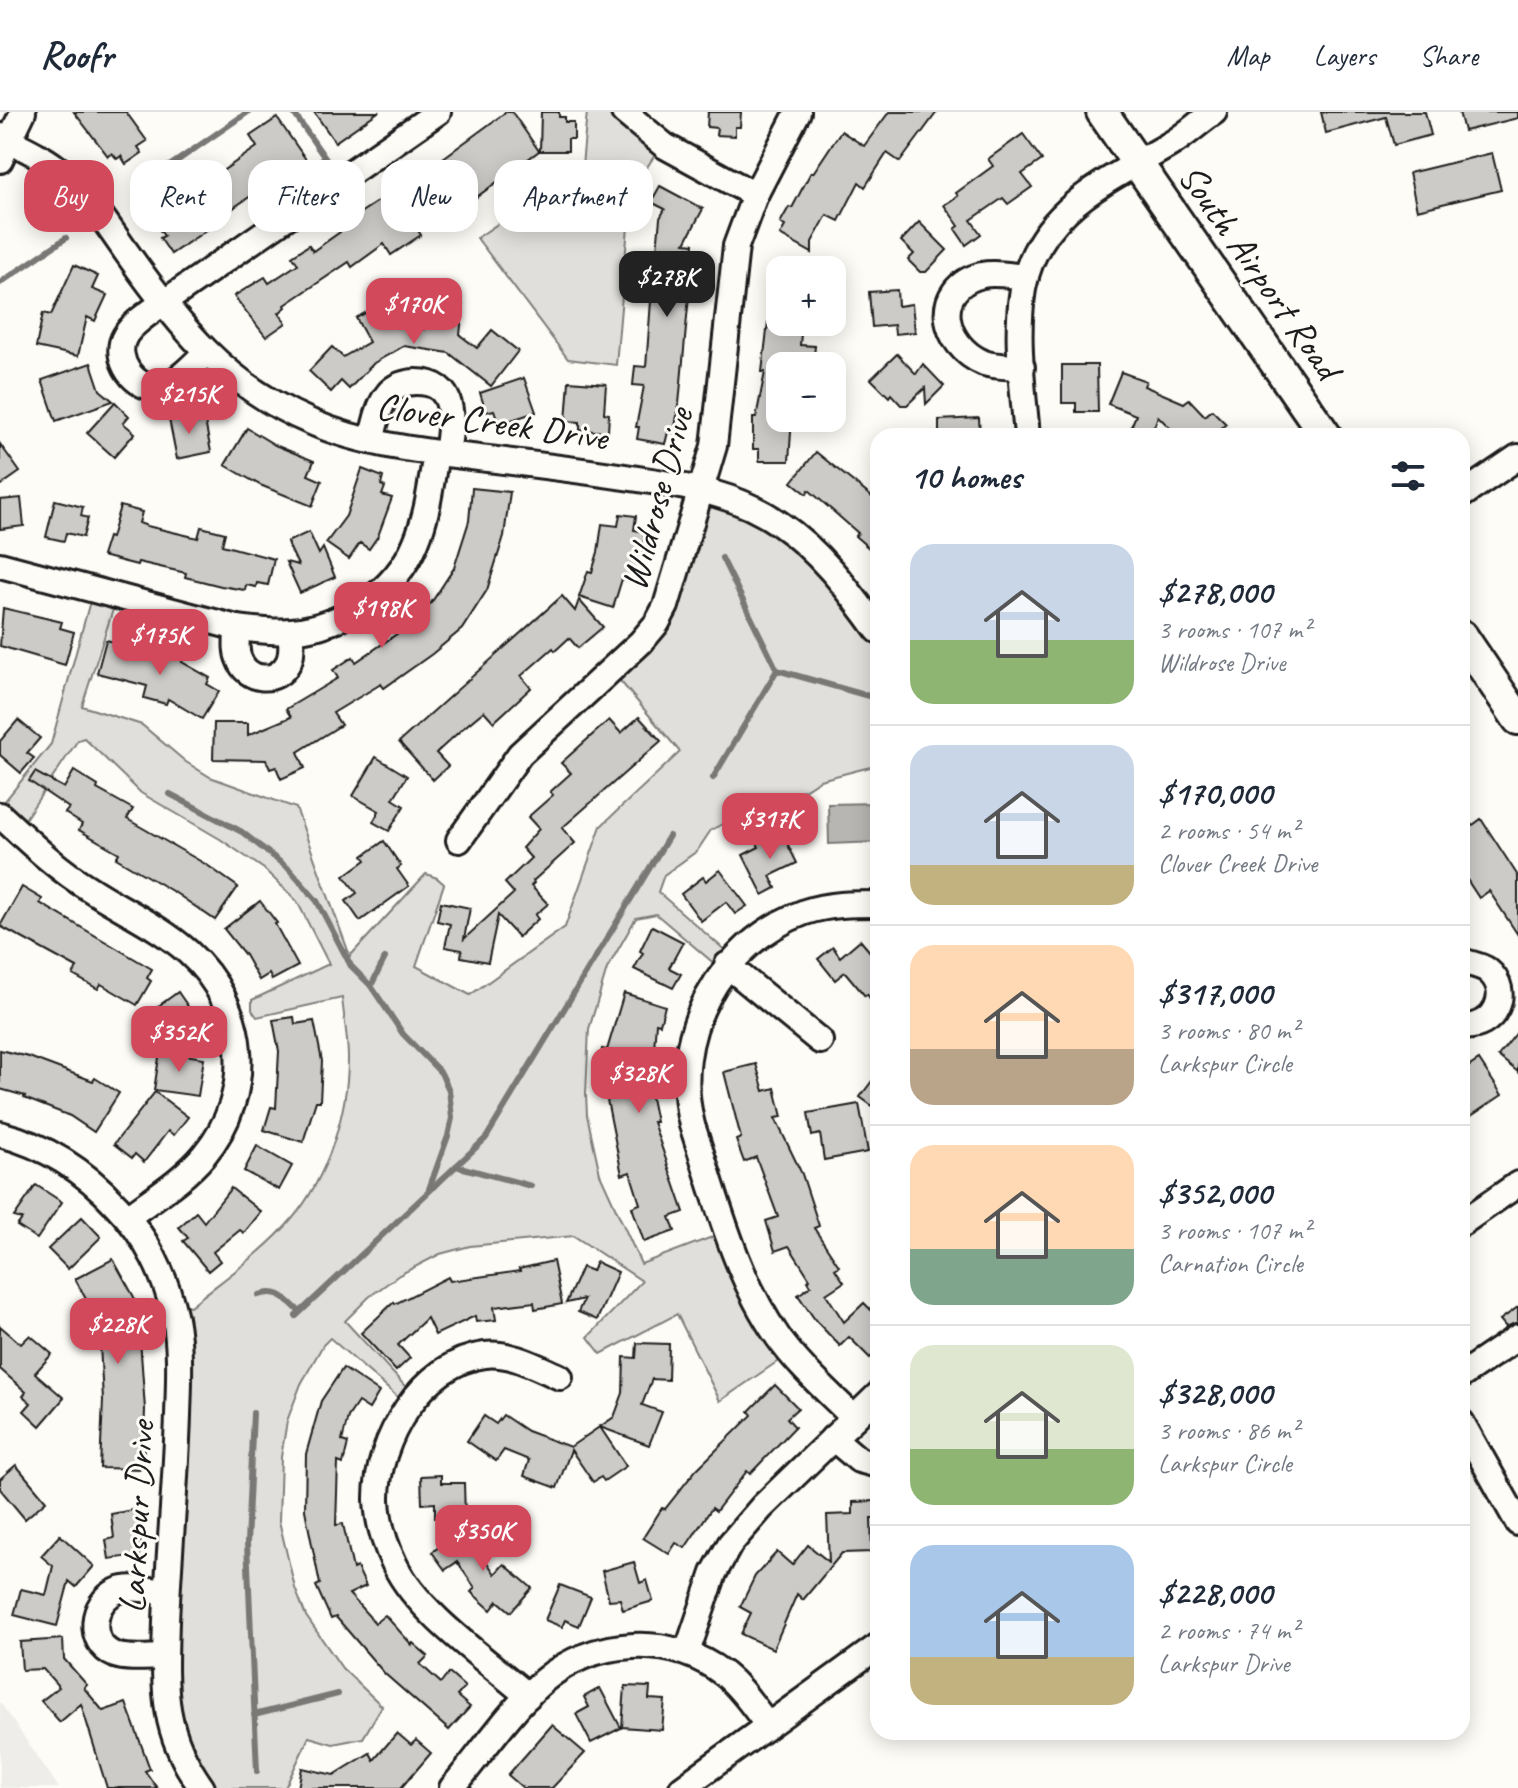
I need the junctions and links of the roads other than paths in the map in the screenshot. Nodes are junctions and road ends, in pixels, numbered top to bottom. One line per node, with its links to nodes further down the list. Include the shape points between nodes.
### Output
1 (23, 112): 7 (street)
2 (438, 112): 11 (street)
3 (624, 112): 9 (street, via 665,146)
4 (798, 112): 9 (street, Wildrose Drive)
5 (1102, 112): 8 (main road, South Airport Road)
6 (1214, 112): 8 (street)
7 (3, 146): 11 (street, Clover Creek Drive, via 52,164 75,184)
8 (1137, 162): 10 (street, via 1084,194 1054,223); 15 (main road, South Airport Road)
9 (755, 195): 19 (street, Wildrose Drive, via 736,246 716,435)
10 (1026, 277): 13 (street); 13 (street, via 989,274 971,280 952,297 947,316 953,336 972,356 989,365)
11 (163, 303): 12 (street, Clover Creek Drive); 12 (street, via 123,339 123,361 130,375 146,385 162,386)
12 (206, 353): 16 (street, Clover Creek Drive, via 286,410 326,429)
13 (1022, 367): 14 (street)
14 (1026, 428)
15 (1320, 428)
16 (371, 441): 17 (street, Clover Creek Drive); 17 (street, via 388,394 399,385 419,382 439,389 448,402 451,422)
17 (441, 453): 19 (street, Clover Creek Drive); 24 (street, via 419,534 393,579 348,614)
18 (1518, 457): 20 (street)
19 (701, 488): 22 (street, Clover Creek Drive, via 745,503 797,536); 28 (street, Wildrose Drive, via 657,623 520,754)
20 (1470, 490)
21 (0, 565): 23 (street)
22 (870, 620)
23 (237, 628): 24 (street); 24 (street, via 239,661 260,678 277,675 287,665)
24 (291, 632)
25 (1470, 648): 26 (main road)
26 (1518, 719)
27 (0, 815): 36 (street, via 77,880 187,951 212,980 234,1024 239,1073 220,1131 192,1167)
28 (459, 840)
29 (870, 904): 31 (street, via 829,906 794,917 762,934)
30 (1470, 963): 32 (street, via 1490,973 1500,994 1487,1021)
31 (727, 965): 33 (street); 42 (street, via 703,1002 688,1056 686,1092 692,1125 756,1301 790,1353)
32 (1470, 1027)
33 (820, 1041)
34 (0, 1134): 36 (street, Larkspur Drive, via 72,1166)
35 (1518, 1184): 37 (street)
36 (128, 1217): 47 (street, Larkspur Drive, via 162,1277 178,1337 178,1430)
37 (1470, 1217)
38 (1518, 1337): 39 (street)
39 (1470, 1370)
40 (560, 1377): 51 (street, via 503,1355 475,1357 448,1368 401,1419 378,1490 387,1548 411,1591)
41 (870, 1403): 42 (street)
42 (854, 1418): 44 (street)
43 (1470, 1437): 46 (street)
44 (833, 1438): 45 (street); 48 (street, via 730,1544 714,1573)
45 (870, 1463)
46 (1518, 1523)
47 (167, 1592): 50 (street, Larkspur Drive); 50 (street, via 120,1590 104,1601 95,1620 99,1639 111,1653)
48 (687, 1652): 51 (street, via 639,1645 599,1651 561,1667); 52 (street, via 729,1678)
49 (870, 1652): 52 (street)
50 (165, 1657): 53 (street, Larkspur Drive, via 172,1733)
51 (528, 1696): 54 (street)
52 (768, 1725): 55 (street)
53 (202, 1788)
54 (452, 1788)
55 (682, 1788)

